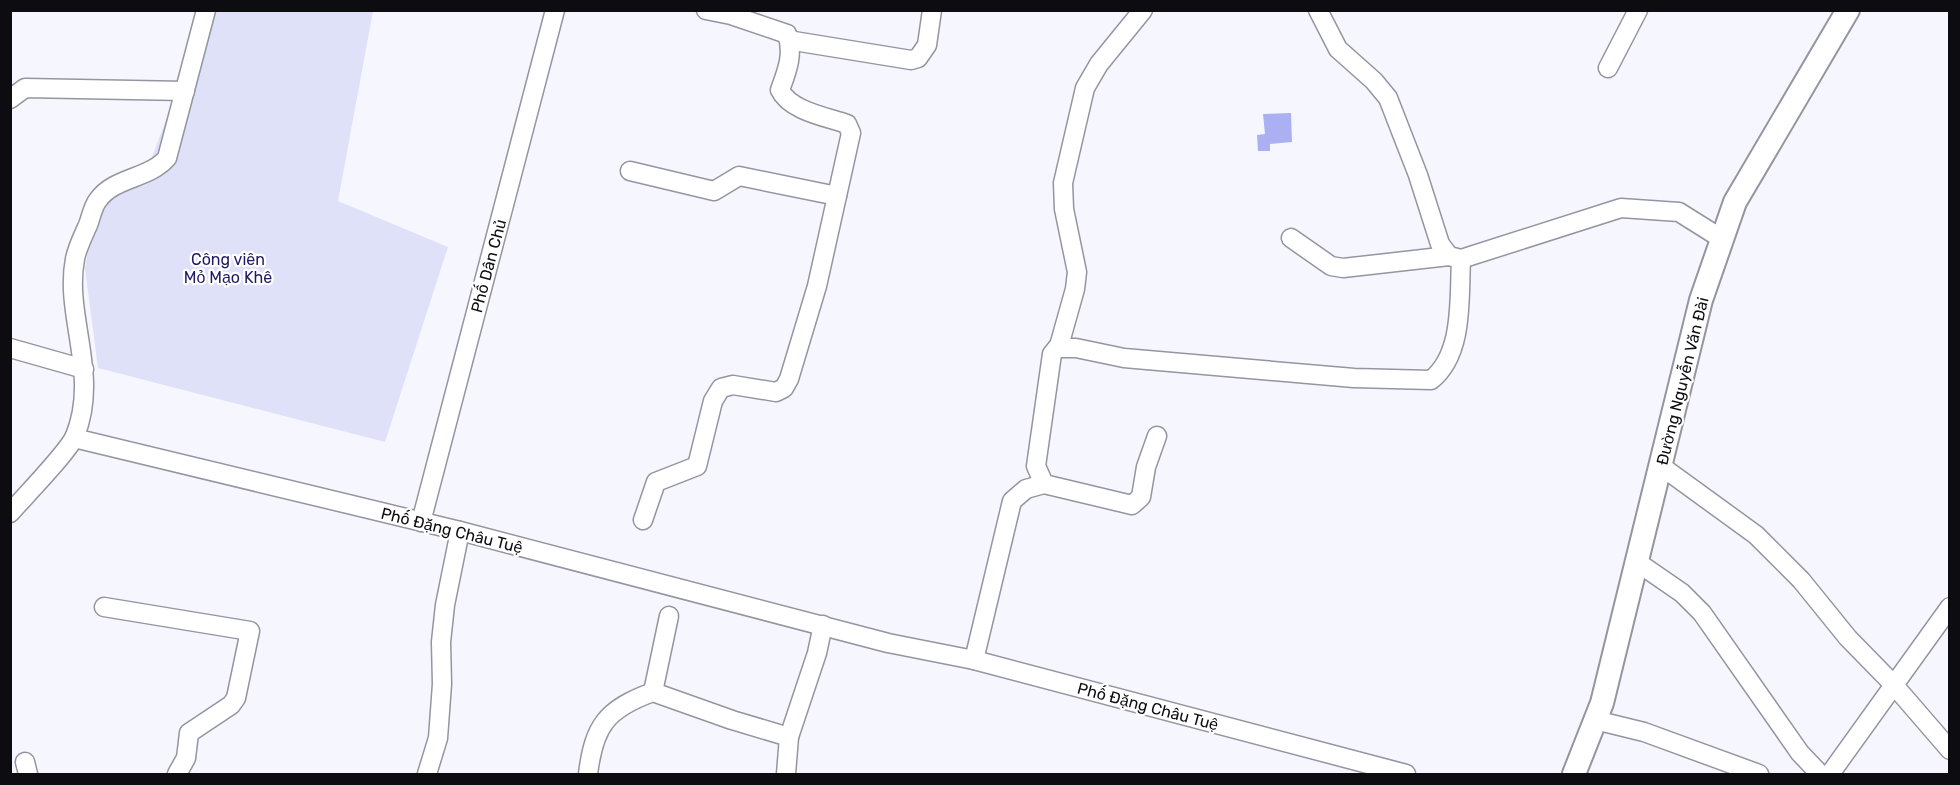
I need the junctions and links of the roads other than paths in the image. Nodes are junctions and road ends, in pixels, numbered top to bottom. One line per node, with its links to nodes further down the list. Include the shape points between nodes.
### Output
1 (206, 10): 11 (street)
2 (555, 10): 27 (street, Phố Dân Chủ)
3 (706, 10): 9 (street, via 765,25 787,34)
4 (932, 10): 9 (street, via 927,45 918,58 910,60)
5 (1143, 10): 19 (street, via 1099,64 1085,88 1064,183 1064,209 1077,272)
6 (1318, 10): 17 (street, via 1338,49 1388,98 1440,244)
7 (1638, 10): 10 (street)
8 (1848, 10): 16 (street, Đường Nguyễn Văn Đài, via 1735,202)
9 (790, 43): 14 (street, via 790,62 780,90 783,97 847,124 851,133)
10 (1608, 68)
11 (185, 91): 12 (street, via 25,88); 20 (street, via 167,158 157,170 116,186 98,199 75,259)
12 (10, 99)
13 (630, 171): 14 (street, via 714,191 739,176)
14 (837, 196): 26 (street, via 817,285 784,388 776,392 733,385 721,388 713,401 697,466 656,482)
15 (1291, 238): 17 (street, via 1331,266 1343,268)
16 (1722, 239): 17 (street, via 1680,212 1621,208); 23 (street, Đường Nguyễn Văn Đài, via 1701,300)
17 (1455, 257): 19 (street, via 1458,311 1451,351 1444,370 1431,380 1354,378 1124,358)
18 (10, 348): 20 (street)
19 (1057, 348): 24 (street, via 1052,354 1036,466)
20 (84, 369): 22 (street, via 80,421)
21 (1157, 436): 24 (street, via 1141,497 1132,505)
22 (74, 438): 25 (street); 27 (street, Phố Đặng Châu Tuệ)
23 (1661, 466): 29 (street, Đường Nguyễn Văn Đài); 35 (street, via 1756,535)
24 (1044, 484): 34 (street, via 1026,489 1012,501)
25 (10, 513)
26 (643, 520)
27 (421, 522): 28 (street, Phố Đặng Châu Tuệ)
28 (460, 531): 33 (street, Phố Đặng Châu Tuệ); 41 (street, via 442,633 438,738)
29 (1637, 562): 37 (street, Đường Nguyễn Văn Đài); 47 (street, via 1682,593 1701,613 1793,743)
30 (104, 607): 40 (street, via 250,631 236,698 189,733 186,758)
31 (1950, 607): 35 (street)
32 (669, 616): 36 (street)
33 (826, 626): 34 (street, Phố Đặng Châu Tuệ); 38 (street)
34 (974, 660): 44 (street, Phố Đặng Châu Tuệ)
35 (1893, 684): 39 (street); 48 (street)
36 (653, 692): 38 (street); 42 (street, via 610,714 598,729)
37 (1595, 720): 45 (street, Đường Nguyễn Văn Đài); 46 (street, via 1644,732)
38 (789, 737): 43 (street)
39 (1950, 750)
40 (177, 774)
41 (427, 774)
42 (588, 774)
43 (786, 774)
44 (1406, 774)
45 (1574, 774)
46 (1759, 774)
47 (1820, 774)
48 (1830, 774)

